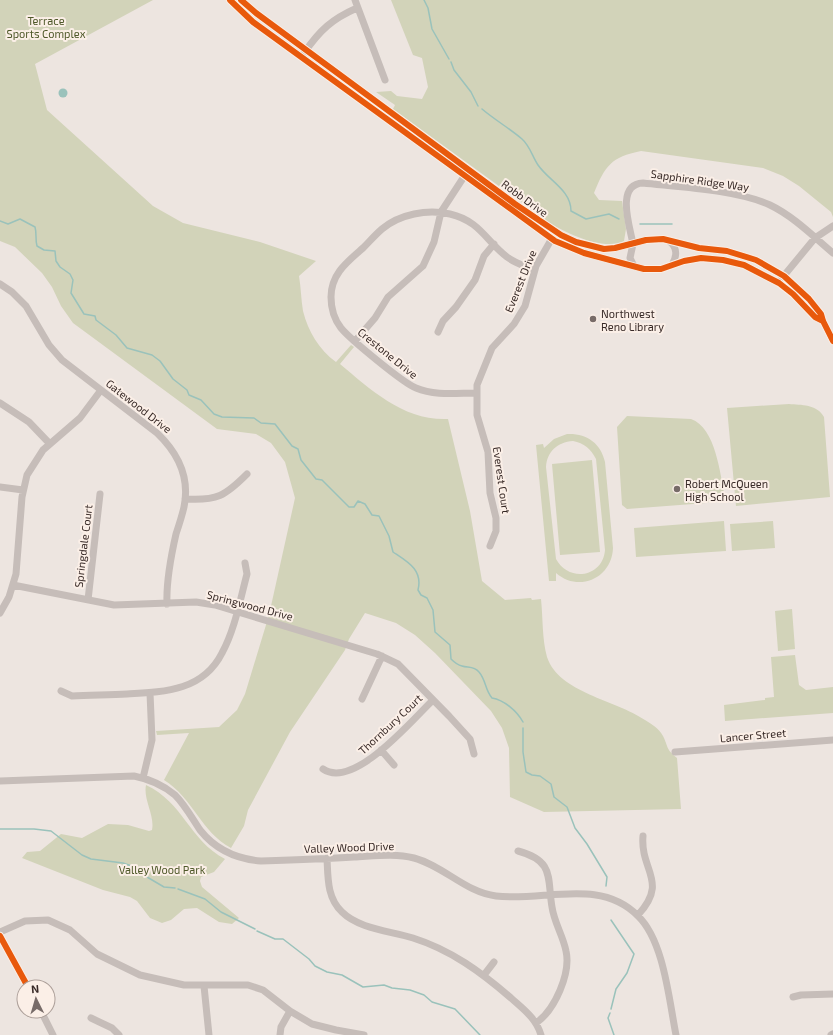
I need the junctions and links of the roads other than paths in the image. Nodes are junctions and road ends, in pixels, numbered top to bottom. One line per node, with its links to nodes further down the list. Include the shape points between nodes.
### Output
1 (230, 0): 6 (street, Robb Drive, via 246,16)
2 (241, 0): 5 (street, Robb Drive)
3 (355, 0): 4 (street)
4 (357, 8): 5 (street, via 331,21); 7 (street)
5 (307, 49): 6 (street); 8 (street, Robb Drive)
6 (302, 56): 9 (street, Robb Drive)
7 (385, 80)
8 (469, 169): 9 (street); 16 (street, Robb Drive, via 569,239 604,249)
9 (465, 176): 10 (street); 13 (street, Robb Drive)
10 (441, 212): 15 (street, via 471,223); 27 (street, via 434,242 424,266 388,297); 27 (street, Crestone Drive, via 412,214 389,224 349,258 336,278 331,293 332,311 340,327)
11 (833, 226): 12 (street)
12 (815, 238): 16 (street, Sapphire Ridge Way, via 781,211 758,200 639,183 630,189 626,207); 17 (street, Sapphire Ridge Way); 21 (street)
13 (551, 240): 19 (street, Robb Drive, via 584,253); 20 (street, Everest Drive)
14 (669, 240): 16 (street, Robb Drive); 18 (street, via 676,252); 21 (street, Robb Drive, via 746,256)
15 (494, 244): 20 (street, via 508,258); 25 (street, via 484,256 475,280 443,321)
16 (633, 244): 19 (street, via 630,258)
17 (833, 253)
18 (672, 265): 19 (street, Robb Drive, via 654,270); 22 (street, Robb Drive, via 701,258 723,260 754,268)
19 (634, 266)
20 (534, 270): 29 (street, Everest Drive, via 525,306 514,324 492,348 480,375)
21 (784, 276): 22 (street); 24 (street, Robb Drive, via 815,305)
22 (779, 282): 24 (street, Robb Drive, via 815,317)
23 (0, 284): 28 (street, Gatewood Drive, via 26,306 55,353)
24 (823, 321): 26 (street, Robb Drive)
25 (438, 332)
26 (833, 340)
27 (356, 341): 29 (street, Crestone Drive, via 397,377 416,388 432,393)
28 (101, 390): 31 (street, via 80,418); 36 (street, Gatewood Drive, via 157,433 169,446 182,468)
29 (476, 393): 37 (street, Everest Court, via 477,415 488,452 490,493 496,518 496,531)
30 (0, 403): 31 (street, via 29,422)
31 (50, 444): 34 (street, via 31,466)
32 (247, 474): 36 (street, via 232,489 219,497 203,500)
33 (0, 487): 34 (street)
34 (23, 490): 39 (street)
35 (100, 494): 40 (street, Springdale Court)
36 (186, 499): 41 (street, Gatewood Drive, via 176,534 167,587)
37 (490, 546)
38 (245, 563): 42 (street, via 248,574)
39 (13, 585): 40 (street, Springwood Drive); 43 (street)
40 (88, 600): 41 (street, Springwood Drive, via 126,606)
41 (167, 604): 42 (street, Springwood Drive, via 206,603)
42 (237, 611): 44 (street, Springwood Drive); 47 (street, via 222,655 209,670 185,687)
43 (0, 613)
44 (382, 656): 45 (street, Springwood Drive); 48 (street)
45 (403, 669): 49 (street, Thornbury Court)
46 (62, 691): 47 (street, via 72,696)
47 (150, 693): 56 (street, via 152,740)
48 (362, 699)
49 (433, 700): 51 (street, Thornbury Court); 53 (street, via 466,733)
50 (833, 740): 52 (street, Lancer Street)
51 (380, 750): 54 (street); 55 (street, Thornbury Court, via 360,766 346,772 334,774)
52 (675, 752)
53 (474, 754)
54 (394, 765)
55 (323, 769)
56 (143, 778): 57 (street, Valley Wood Drive, via 124,775 84,779); 60 (street, Valley Wood Drive, via 158,784 175,796 208,838 233,855 261,861)
57 (0, 781)
58 (643, 836): 62 (street, via 642,850 652,874 653,888 649,902)
59 (518, 851): 61 (street, via 531,854 546,869 550,879)
60 (327, 858): 61 (street, Valley Wood Drive, via 404,856 424,862 464,885 484,893 506,897); 66 (street, via 330,894 337,907 348,917 361,924 429,944)
61 (551, 895): 62 (street, Valley Wood Drive, via 602,895 621,903); 74 (street, via 552,911 566,950 566,966 554,1003 546,1016)
62 (638, 915): 81 (street, Valley Wood Drive, via 649,929 658,949)
63 (0, 932): 68 (street, via 25,920 48,920 62,925 98,954 126,969 169,983)
64 (0, 936): 67 (street)
65 (494, 962): 66 (street)
66 (484, 975): 74 (street, via 526,1011)
67 (24, 979)
68 (204, 986): 71 (street, via 256,986); 77 (street)
69 (833, 994): 70 (street)
70 (794, 997)
71 (290, 1012): 78 (street, via 281,1027); 79 (street, via 324,1028)
72 (91, 1018): 76 (street, via 112,1028)
73 (45, 1019): 75 (street)
74 (536, 1023): 80 (street)
75 (54, 1035)
76 (119, 1035)
77 (209, 1035)
78 (280, 1035)
79 (364, 1035)
80 (541, 1035)
81 (676, 1035)

